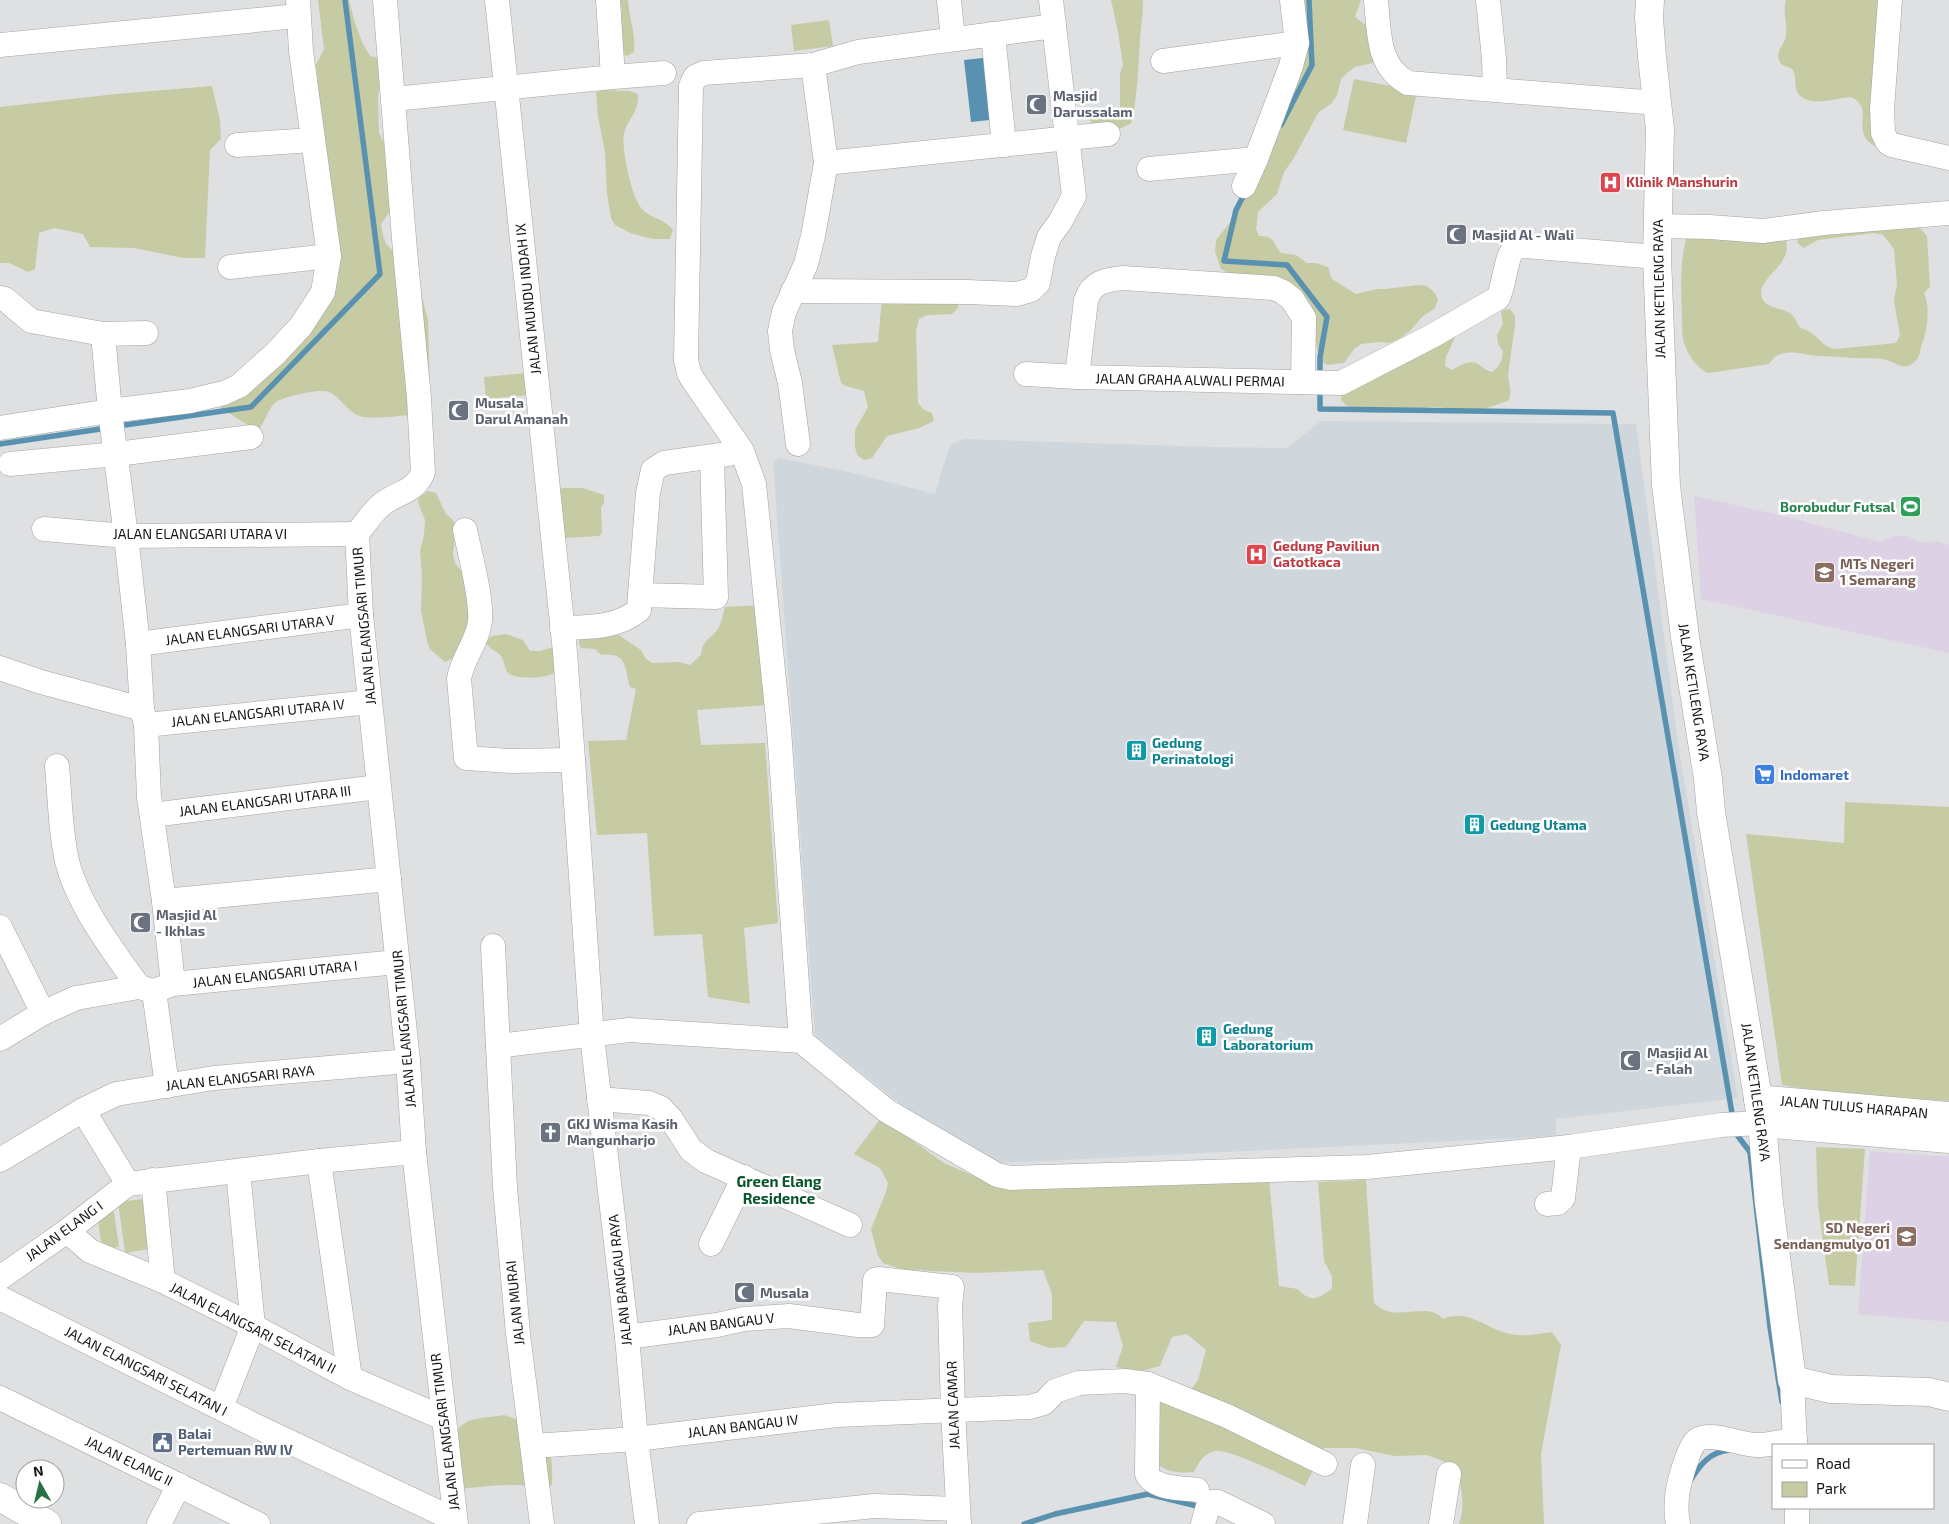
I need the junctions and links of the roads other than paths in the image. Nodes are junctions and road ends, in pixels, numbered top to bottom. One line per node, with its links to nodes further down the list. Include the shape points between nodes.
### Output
1 (385, 0): 23 (street)
2 (497, 0): 21 (street, JALAN MUNDU INDAH IX)
3 (608, 0): 20 (street)
4 (949, 0): 14 (street)
5 (1051, 0): 12 (street)
6 (1292, 0): 15 (street)
7 (1376, 0): 22 (street, via 1382,51 1397,77 1408,83)
8 (1488, 0): 22 (street)
9 (1650, 0): 24 (main road, JALAN KETILENG RAYA)
10 (1890, 0): 30 (street, via 1882,110 1885,139 1892,145)
11 (298, 8): 16 (street); 27 (street, via 300,51)
12 (1054, 26): 13 (street); 26 (street)
13 (994, 34): 14 (street); 29 (street)
14 (954, 39): 18 (street, via 858,52)
15 (1297, 43): 17 (street); 31 (street)
16 (0, 45)
17 (1163, 61)
18 (813, 65): 32 (street); 51 (street, via 704,73 695,77 691,86 686,360 693,380)
19 (664, 74): 20 (street)
20 (614, 77): 21 (street)
21 (505, 89): 23 (street); 60 (street, JALAN MUNDU INDAH IX)
22 (1495, 89): 24 (street)
23 (394, 99): 56 (street, via 423,472 420,482 381,505)
24 (1657, 102): 36 (main road, JALAN KETILENG RAYA, via 1660,129)
25 (1108, 134): 26 (street)
26 (1067, 139): 29 (street); 40 (street, via 1074,196 1049,237 1038,283 1031,290 1017,294)
27 (313, 140): 28 (street); 37 (street)
28 (237, 145)
29 (1004, 145): 32 (street)
30 (1949, 158)
31 (1256, 159): 33 (street); 34 (street)
32 (826, 163): 40 (street, via 806,264)
33 (1150, 168)
34 (1244, 186)
35 (1949, 213): 36 (street, via 1764,231)
36 (1658, 226): 38 (main road, JALAN KETILENG RAYA)
37 (329, 256): 39 (street); 48 (street, via 323,292 301,326 239,386 190,401)
38 (1657, 257): 46 (street, via 1523,246 1515,248 1510,254 1498,298 1341,383); 84 (main road, JALAN KETILENG RAYA, via 1663,446 1675,572)
39 (230, 267)
40 (793, 292): 50 (street, via 780,331)
41 (0, 298): 42 (street, via 31,321)
42 (104, 334): 43 (street); 48 (street)
43 (146, 334)
44 (1026, 374): 45 (street, JALAN GRAHA ALWALI PERMAI)
45 (1077, 378): 46 (street, JALAN GRAHA ALWALI PERMAI); 46 (street, JALAN GRAHA ALWALI PERMAI, via 1090,289 1101,282 1123,278 1274,288 1283,292 1292,299 1304,318)
46 (1309, 382)
47 (0, 428): 48 (street)
48 (113, 432): 49 (street); 53 (street); 57 (street)
49 (251, 437)
50 (798, 444)
51 (742, 451): 52 (street); 78 (street, via 754,484 766,594 779,729)
52 (712, 456): 58 (street, via 664,463 653,470 648,493); 58 (street, via 716,597)
53 (10, 464)
54 (44, 529): 57 (street, JALAN ELANGSARI UTARA VI)
55 (465, 530): 65 (street, via 480,621 460,670 465,755 468,758 511,761)
56 (357, 534): 57 (street, JALAN ELANGSARI UTARA VI); 59 (street, JALAN ELANGSARI TIMUR)
57 (126, 536): 61 (street)
58 (640, 596): 60 (street, via 639,610 628,619 603,626)
59 (362, 615): 61 (street, JALAN ELANGSARI UTARA V); 63 (street, JALAN ELANGSARI TIMUR)
60 (562, 628): 65 (street, JALAN MUNDU INDAH IX)
61 (138, 644): 64 (street)
62 (0, 668): 64 (street)
63 (370, 702): 64 (street, JALAN ELANGSARI UTARA IV); 67 (street, JALAN ELANGSARI TIMUR)
64 (144, 717): 68 (street)
65 (573, 760): 76 (street, JALAN BANGAU RAYA)
66 (57, 766): 74 (street, via 67,861 77,890 108,945)
67 (378, 787): 68 (street, JALAN ELANGSARI UTARA III); 69 (street, JALAN ELANGSARI TIMUR)
68 (152, 815): 70 (street)
69 (389, 879): 70 (street); 73 (street, JALAN ELANGSARI TIMUR)
70 (164, 901): 74 (street)
71 (0, 928): 75 (street)
72 (492, 946): 79 (street, JALAN MURAI)
73 (397, 962): 74 (street, JALAN ELANGSARI UTARA I); 80 (street, JALAN ELANGSARI TIMUR)
74 (155, 987): 75 (street, JALAN ELANGSARI UTARA I, via 76,998); 81 (street)
75 (42, 1013): 77 (street, JALAN ELANGSARI UTARA I)
76 (592, 1036): 78 (street, via 629,1030); 79 (street); 82 (street, JALAN BANGAU RAYA)
77 (0, 1039)
78 (800, 1041): 87 (street, via 887,1110 997,1175 1011,1178 1368,1166)
79 (498, 1046): 115 (street, JALAN MURAI, via 505,1187 518,1334)
80 (408, 1062): 81 (street, JALAN ELANGSARI RAYA, via 214,1078); 88 (street, JALAN ELANGSARI TIMUR)
81 (168, 1086): 83 (street, JALAN ELANGSARI RAYA, via 116,1094)
82 (600, 1099): 92 (street, via 649,1103 661,1108 691,1150 706,1161); 104 (street, JALAN BANGAU RAYA)
83 (82, 1110): 89 (street, JALAN ELANGSARI RAYA); 94 (street)
84 (1756, 1115): 85 (main road, JALAN TULUS HARAPAN); 86 (main road, JALAN TULUS HARAPAN); 87 (street, via 1721,1125); 106 (main road, JALAN KETILENG RAYA)
85 (1949, 1116)
86 (1949, 1139)
87 (1569, 1147): 95 (street, via 1563,1198)
88 (414, 1152): 90 (street); 112 (street, JALAN ELANGSARI TIMUR)
89 (0, 1160)
90 (319, 1161): 91 (street); 105 (street)
91 (238, 1171): 93 (street); 103 (street)
92 (744, 1177): 96 (street); 98 (street)
93 (153, 1180): 94 (street); 100 (street)
94 (128, 1184): 97 (street, JALAN ELANG I)
95 (1547, 1204)
96 (850, 1225)
97 (67, 1231): 99 (street, JALAN ELANG I); 100 (street, JALAN ELANGSARI SELATAN II, via 90,1250)
98 (711, 1244)
99 (0, 1278)
100 (163, 1281): 103 (street, JALAN ELANGSARI SELATAN II)
101 (952, 1286): 104 (street, JALAN BANGAU V, via 875,1280 872,1325 789,1316 744,1319); 111 (street, JALAN CAMAR)
102 (0, 1298): 110 (street, JALAN ELANGSARI SELATAN I)
103 (253, 1326): 105 (street, JALAN ELANGSARI SELATAN II); 110 (street)
104 (627, 1336): 113 (street, JALAN BANGAU RAYA)
105 (350, 1378): 112 (street, JALAN ELANGSARI SELATAN II)
106 (1792, 1380): 108 (main road, via 1831,1388 1929,1392); 114 (street)
107 (1148, 1384): 111 (street, JALAN BANGAU IV, via 1125,1381 1079,1383 1055,1392 1044,1403 1030,1407); 116 (street, JALAN BANGAU IV, via 1227,1416); 122 (street, via 1147,1474 1150,1480)
108 (1949, 1397)
109 (0, 1398): 119 (street, JALAN ELANG II)
110 (220, 1408): 125 (street, JALAN ELANGSARI SELATAN I)
111 (953, 1410): 113 (street, JALAN BANGAU IV, via 837,1415); 124 (street, JALAN CAMAR)
112 (443, 1418): 125 (street, JALAN ELANGSARI TIMUR)
113 (636, 1440): 115 (street, JALAN BANGAU IV); 130 (street, JALAN BANGAU RAYA)
114 (1792, 1442): 135 (street, via 1759,1445 1706,1437 1697,1440 1691,1447 1678,1490)
115 (533, 1446): 129 (street, JALAN MURAI)
116 (1325, 1464)
117 (1363, 1465): 133 (street)
118 (1448, 1474): 134 (street)
119 (179, 1485): 127 (street); 128 (street, JALAN ELANG II)
120 (0, 1497): 126 (main road)
121 (1797, 1509): 136 (street)
122 (1203, 1510): 132 (street, via 1209,1503 1218,1502)
123 (874, 1515): 124 (street); 131 (street)
124 (958, 1517)
125 (456, 1522)
126 (47, 1524)
127 (158, 1524)
128 (258, 1524)
129 (542, 1524)
130 (647, 1524)
131 (699, 1524)
132 (1262, 1524)
133 (1355, 1524)
134 (1441, 1524)
135 (1678, 1524)
136 (1797, 1524)

